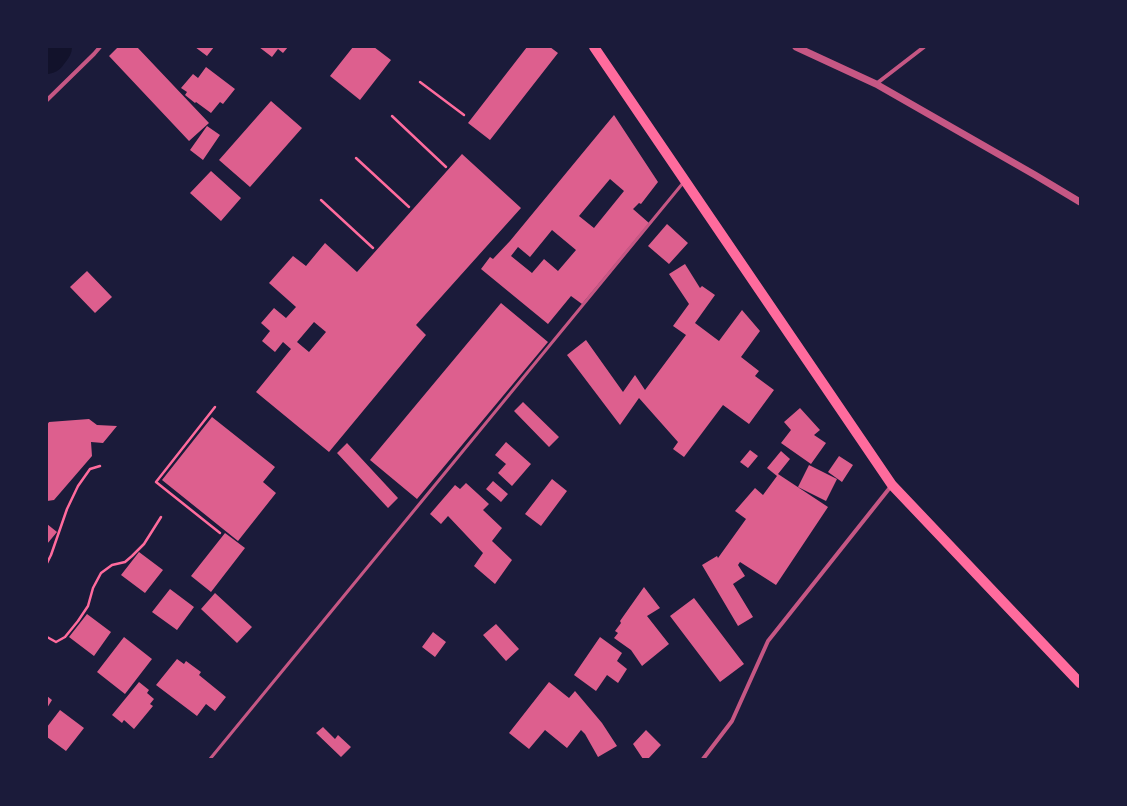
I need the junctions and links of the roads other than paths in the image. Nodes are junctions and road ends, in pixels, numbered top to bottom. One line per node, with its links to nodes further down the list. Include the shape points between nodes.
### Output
1 (100, 47): 6 (street)
2 (594, 47): 7 (main road)
3 (796, 47): 5 (street)
4 (924, 47): 5 (street)
5 (876, 84): 8 (street)
6 (47, 100)
7 (686, 180): 9 (main road); 11 (lane)
8 (1080, 202)
9 (892, 485): 10 (main road); 12 (street, via 768,641 732,721)
10 (1080, 683)
11 (210, 759)
12 (703, 759)

